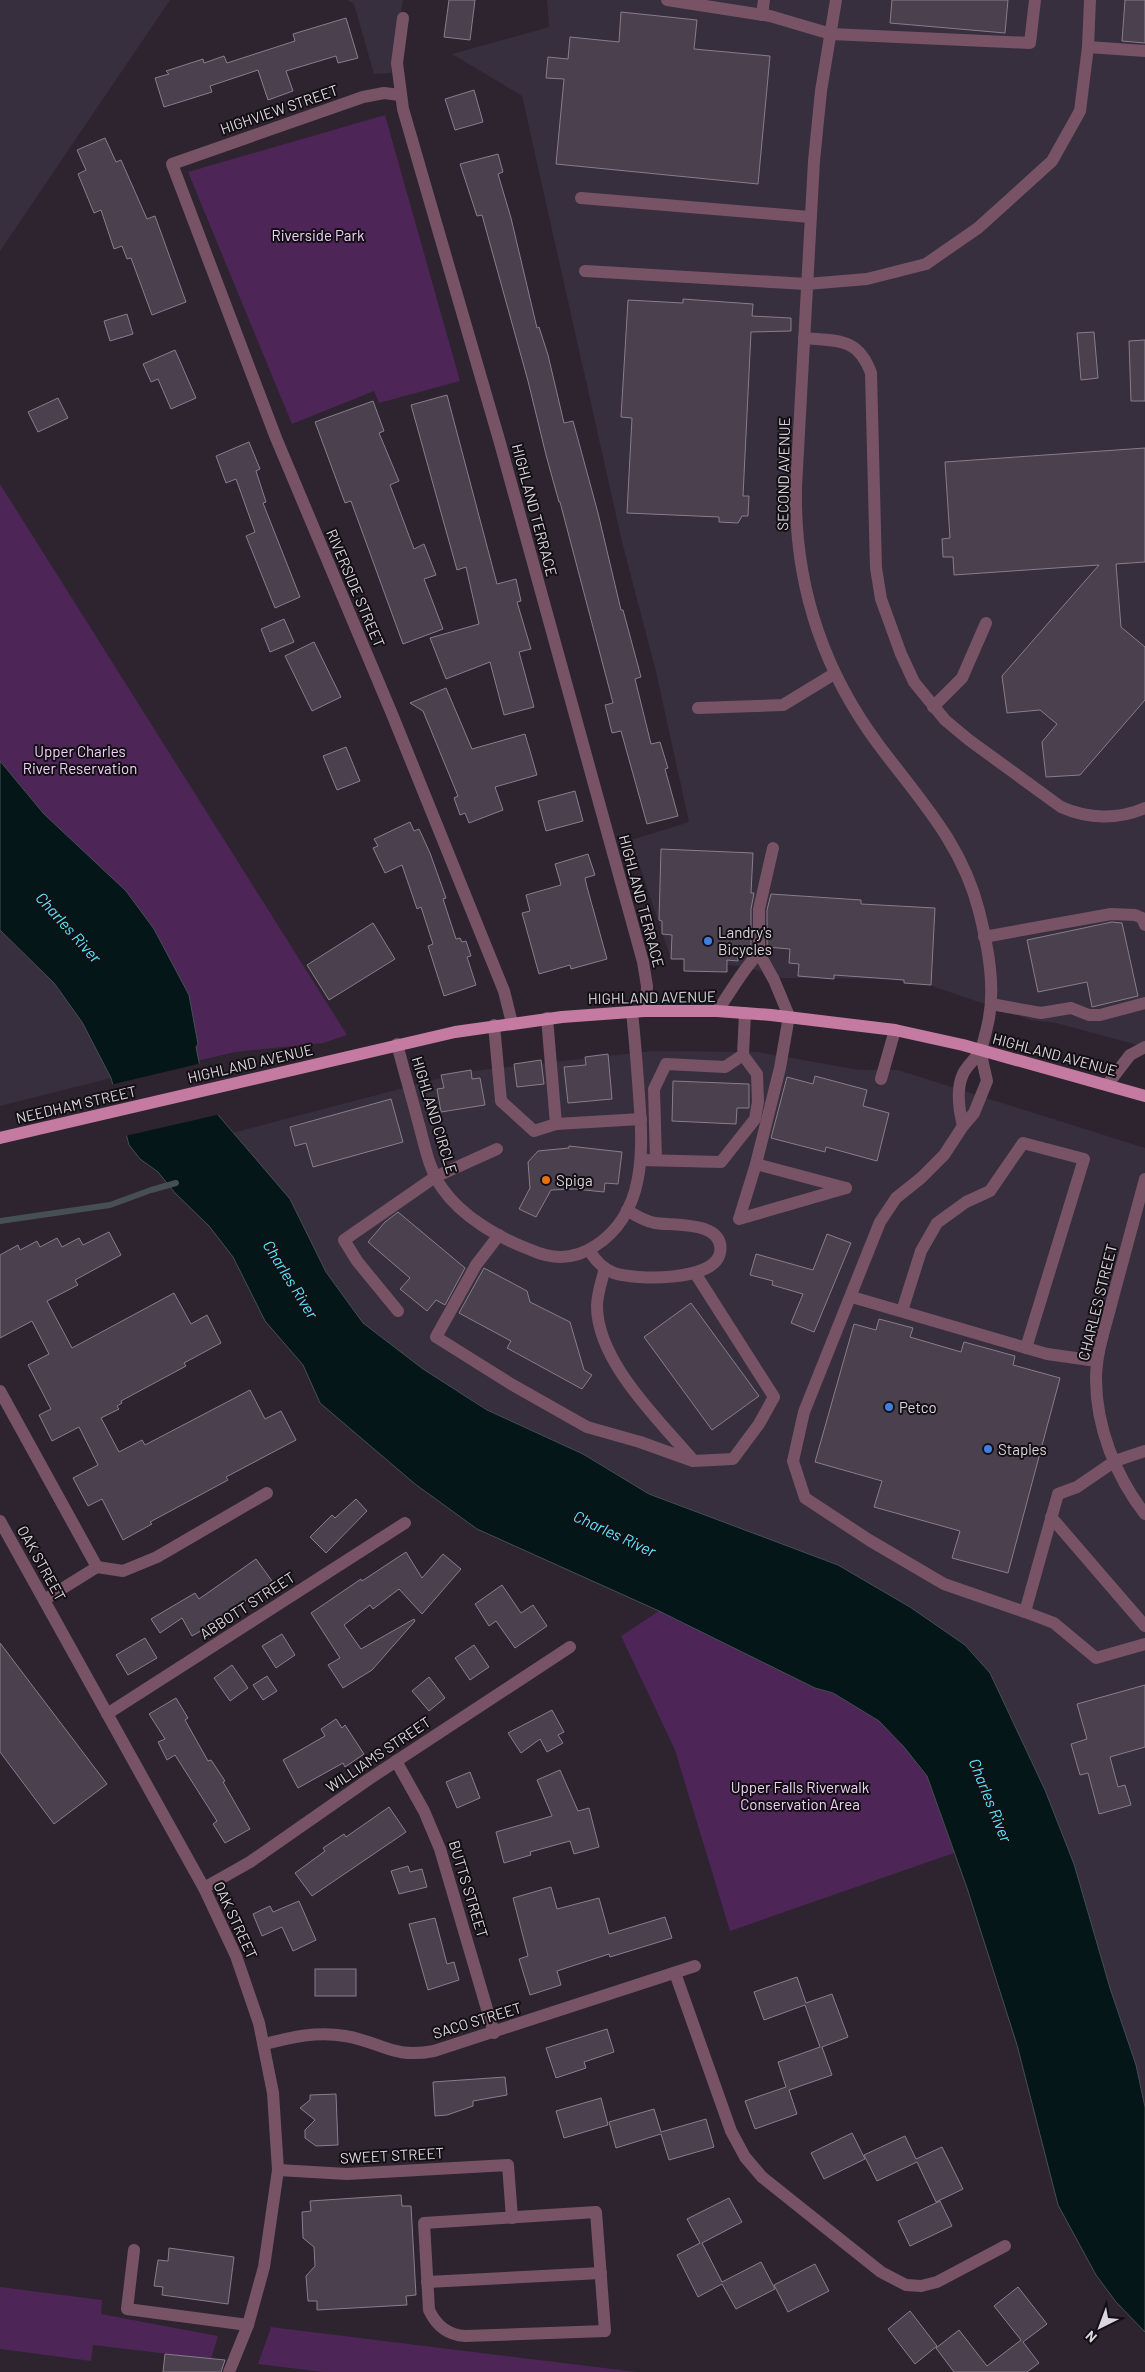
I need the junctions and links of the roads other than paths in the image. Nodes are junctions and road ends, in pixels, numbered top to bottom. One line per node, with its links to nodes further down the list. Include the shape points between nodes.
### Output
1 (667, 0): 6 (street)
2 (764, 0): 6 (street)
3 (836, 0): 8 (street, SECOND AVENUE)
4 (1035, 0): 8 (street, via 1030,44)
5 (1090, 0): 9 (street)
6 (762, 15): 8 (street)
7 (403, 18): 11 (street, HIGHLAND TERRACE, via 397,63)
8 (831, 34): 14 (street, SECOND AVENUE, via 818,116)
9 (1088, 47): 10 (street); 16 (street, via 1080,111 1052,162 978,228 926,264 867,279)
10 (1145, 51)
11 (400, 94): 12 (street, HIGHVIEW STREET, via 363,97); 31 (street, HIGHLAND TERRACE, via 643,962 647,986)
12 (172, 164): 35 (street, RIVERSIDE STREET, via 262,405 502,986)
13 (581, 198): 14 (street)
14 (810, 218): 16 (street, SECOND AVENUE)
15 (585, 271): 16 (street)
16 (807, 284): 17 (street, SECOND AVENUE)
17 (804, 338): 19 (street, SECOND AVENUE, via 796,487 797,531 809,602); 20 (street, via 849,344 862,354 871,373 878,583 886,616 907,668)
18 (986, 623): 20 (street, via 962,678)
19 (834, 674): 21 (street, via 783,705); 25 (street, SECOND AVENUE, via 874,738 949,837 969,881)
20 (933, 707): 22 (street, via 970,740 1061,807 1096,817 1118,816)
21 (698, 708)
22 (1145, 808)
23 (773, 848): 26 (street, via 759,909)
24 (1145, 925): 25 (street, via 1142,918 1135,915 1110,914)
25 (984, 936): 28 (street, SECOND AVENUE)
26 (759, 953): 29 (street); 33 (street)
27 (1145, 1003): 28 (street, via 1089,1016 1071,1008 1040,1013)
28 (991, 1004): 40 (street, SECOND AVENUE)
29 (716, 1011): 31 (main road, HIGHLAND AVENUE); 32 (main road, HIGHLAND AVENUE)
30 (632, 1012): 31 (main road, HIGHLAND AVENUE); 34 (main road, HIGHLAND AVENUE); 46 (street, HIGHLAND CIRCLE)
31 (646, 1012)
32 (744, 1013): 33 (main road, HIGHLAND AVENUE); 41 (street)
33 (789, 1016): 37 (main road, HIGHLAND AVENUE); 53 (street, via 780,1068)
34 (547, 1018): 35 (main road, HIGHLAND AVENUE); 47 (street)
35 (512, 1023): 36 (main road, HIGHLAND AVENUE)
36 (494, 1025): 38 (main road, HIGHLAND AVENUE); 47 (street, via 501,1101 534,1131)
37 (895, 1030): 40 (main road, HIGHLAND AVENUE); 42 (street)
38 (397, 1044): 45 (main road, HIGHLAND AVENUE); 54 (street, HIGHLAND CIRCLE)
39 (1145, 1047): 43 (street, via 1126,1059)
40 (980, 1050): 43 (main road, HIGHLAND AVENUE); 48 (street, via 963,1073 960,1086 959,1109); 48 (street, via 987,1081 977,1108)
41 (743, 1055): 52 (street, via 725,1067 666,1064 654,1089); 52 (street, via 757,1074 758,1102 754,1119 721,1162)
42 (880, 1079)
43 (1107, 1085): 44 (main road, HIGHLAND AVENUE)
44 (1145, 1096)
45 (159, 1101): 49 (main road, NEEDHAM STREET)
46 (641, 1118): 47 (street); 51 (street, HIGHLAND CIRCLE)
47 (556, 1124)
48 (963, 1126): 61 (street, via 944,1155 896,1198 885,1214)
49 (0, 1138)
50 (497, 1149): 54 (street)
51 (641, 1160): 52 (street); 56 (street, HIGHLAND CIRCLE, via 638,1184)
52 (656, 1160)
53 (756, 1164): 53 (street, via 739,1219 846,1188 801,1176)
54 (435, 1177): 57 (street, HIGHLAND CIRCLE, via 456,1205); 62 (street, via 344,1240 357,1262)
55 (1145, 1179): 65 (street, CHARLES STREET)
56 (627, 1210): 58 (street, HIGHLAND CIRCLE, via 610,1234); 60 (street, via 648,1221 696,1226 710,1233 719,1244 718,1258 709,1267)
57 (499, 1235): 58 (street, HIGHLAND CIRCLE, via 529,1250 554,1257 578,1255); 68 (street, via 476,1265 436,1337 587,1427)
58 (589, 1250): 59 (street)
59 (604, 1268): 60 (street, via 637,1276); 68 (street, via 597,1306 605,1347 626,1381)
60 (695, 1272): 68 (street, via 774,1397 733,1459)
61 (854, 1292): 63 (street); 77 (street, via 804,1412 793,1461 805,1498 944,1584)
62 (398, 1311)
63 (902, 1311): 64 (street); 64 (street, via 921,1251 937,1223 966,1202 990,1191 1023,1143 1084,1160)
64 (1026, 1348): 65 (street)
65 (1097, 1362): 69 (street, CHARLES STREET, via 1096,1393)
66 (0, 1390): 75 (street)
67 (1145, 1451): 69 (street)
68 (693, 1461)
69 (1114, 1461): 71 (street, CHARLES STREET); 72 (street, via 1077,1487 1058,1494)
70 (267, 1493): 75 (street, via 157,1557 123,1571)
71 (1145, 1514)
72 (1052, 1517): 77 (street); 78 (street)
73 (0, 1522): 76 (street, OAK STREET)
74 (405, 1523): 81 (street, ABBOTT STREET)
75 (97, 1567): 76 (street)
76 (44, 1600): 81 (street, OAK STREET)
77 (1025, 1612): 79 (street, via 1054,1623 1096,1658)
78 (1145, 1626)
79 (1145, 1644)
80 (570, 1647): 82 (street, WILLIAMS STREET)
81 (107, 1714): 83 (street, OAK STREET)
82 (396, 1761): 83 (street, WILLIAMS STREET, via 250,1862); 86 (street, BUTTS STREET, via 424,1810 440,1849)
83 (204, 1888): 87 (street, OAK STREET, via 236,1956)
84 (695, 1966): 85 (street, SACO STREET)
85 (675, 1973): 86 (street, SACO STREET); 90 (street, via 731,2131 745,2157 762,2177 881,2272 906,2284 921,2286 936,2282)
86 (494, 2033): 87 (street, SACO STREET, via 416,2054 400,2053 347,2036 329,2034 310,2034)
87 (265, 2044): 88 (street, OAK STREET, via 276,2119)
88 (278, 2170): 89 (street, SWEET STREET, via 347,2174 508,2165); 94 (street, OAK STREET, via 264,2267)
89 (512, 2218): 92 (street, via 596,2212); 93 (street, via 424,2223)
90 (1005, 2246)
91 (134, 2250): 94 (street, via 127,2309)
92 (601, 2273): 93 (street); 93 (street, via 605,2331 456,2336 432,2316)
93 (427, 2282)
94 (248, 2325): 95 (street, OAK STREET)
95 (229, 2372)

